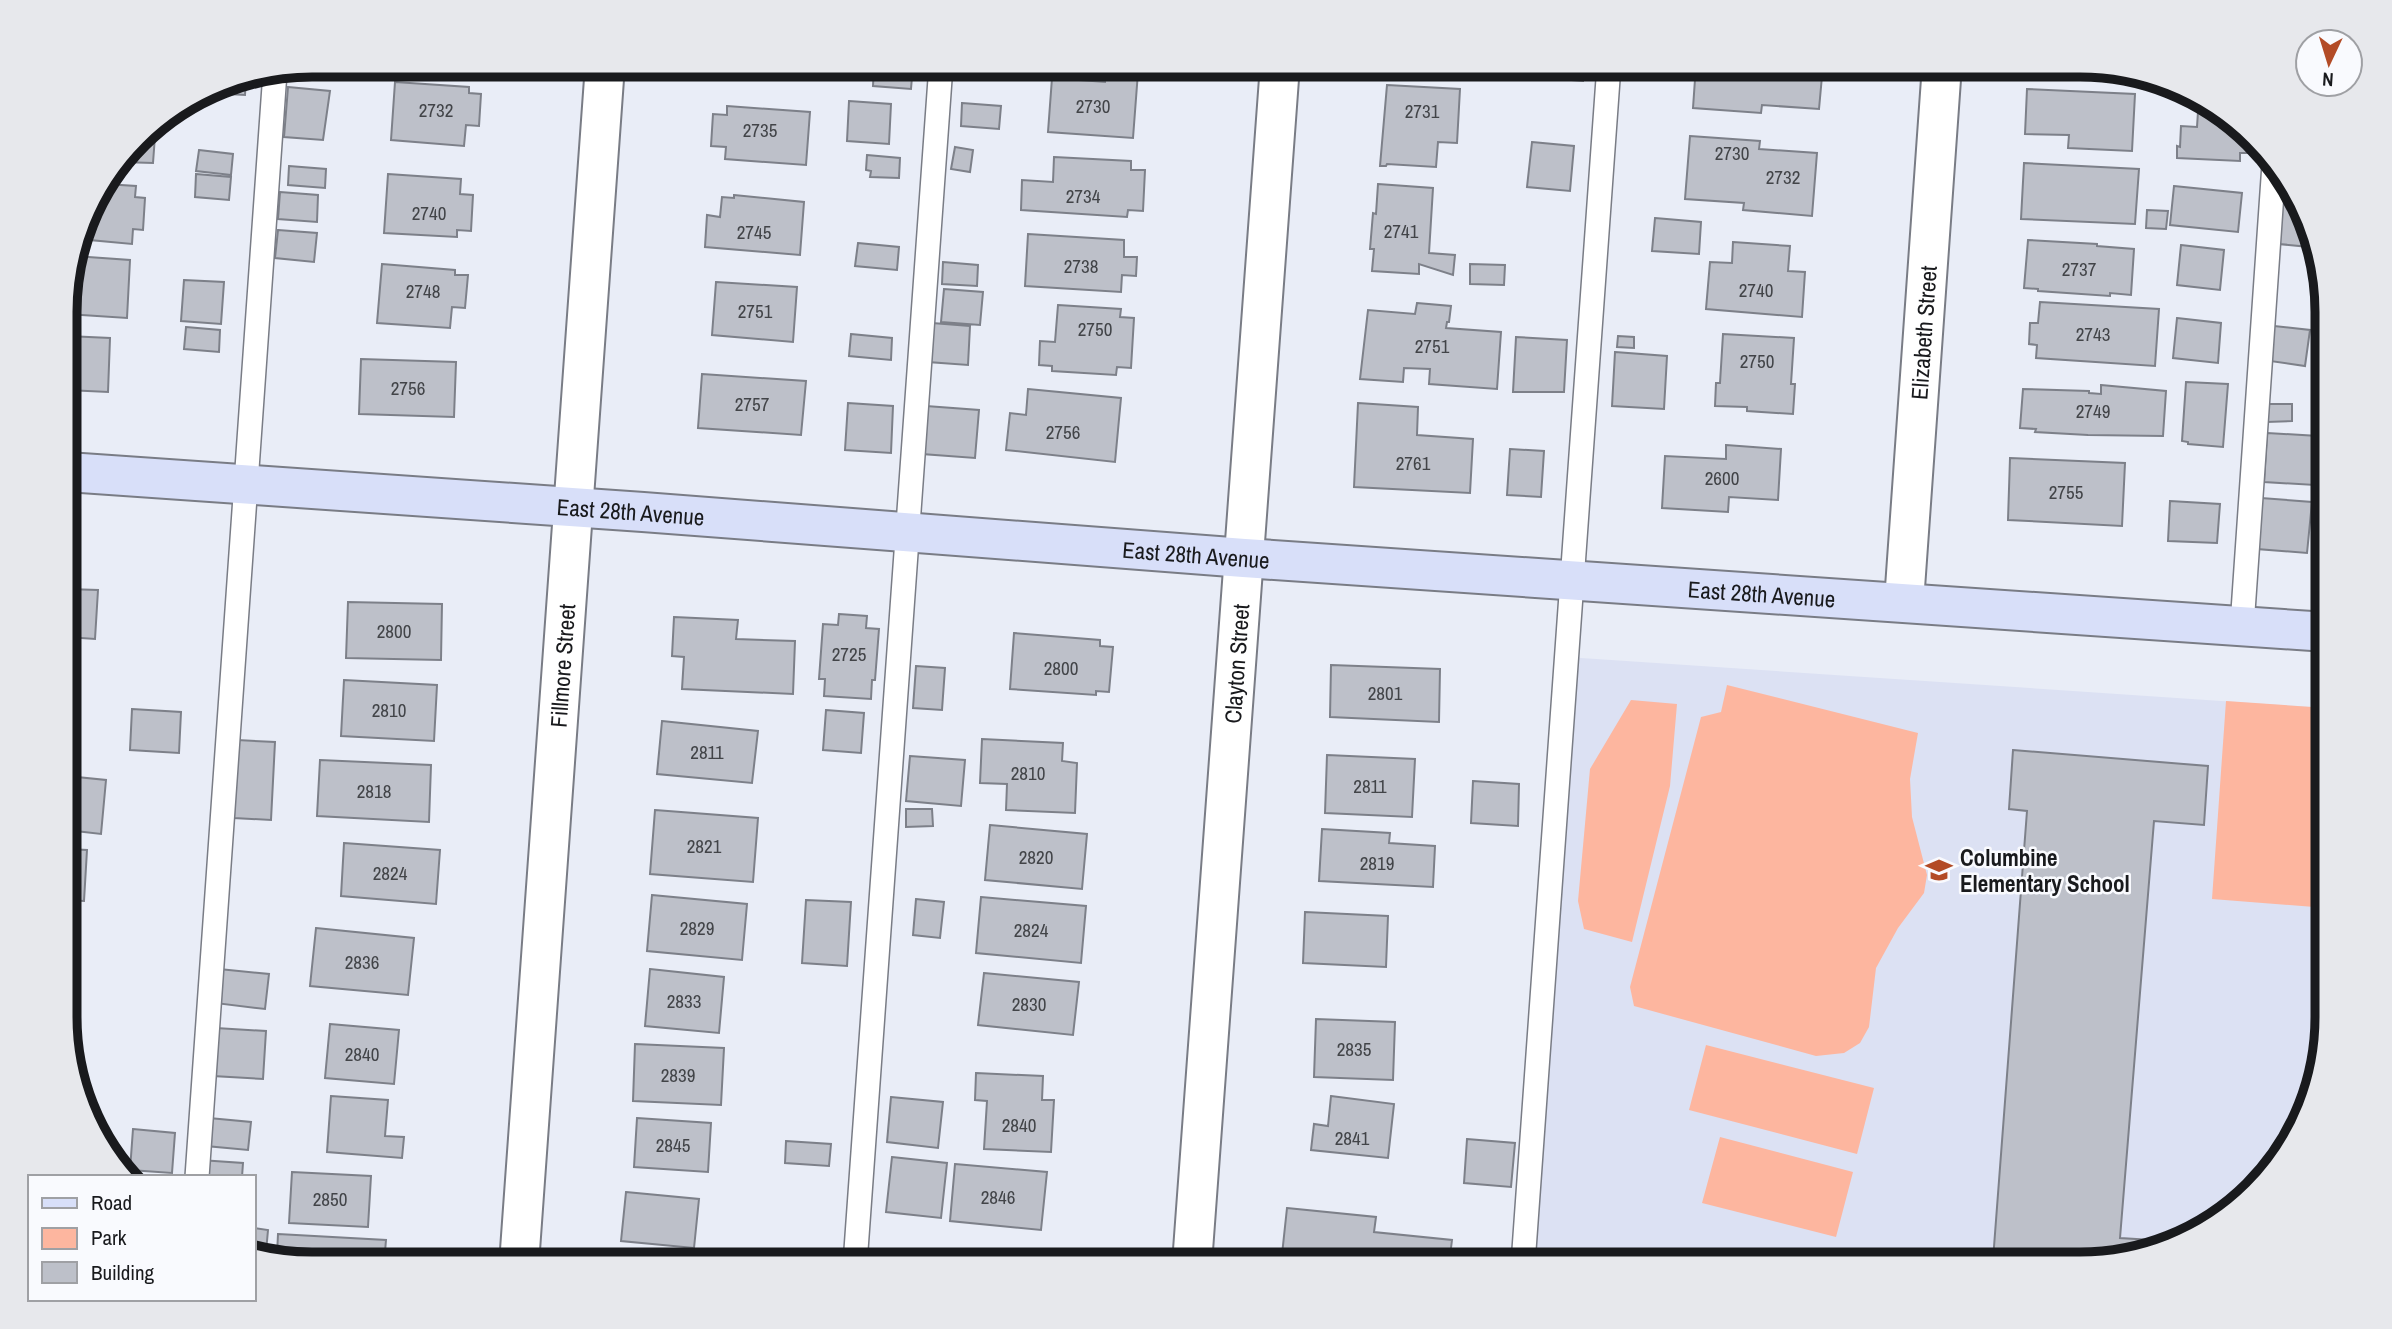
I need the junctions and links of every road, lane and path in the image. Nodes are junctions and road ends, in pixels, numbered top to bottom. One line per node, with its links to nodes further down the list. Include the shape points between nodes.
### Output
1 (604, 77): 10 (street, Fillmore Street)
2 (940, 77): 11 (lane)
3 (1279, 77): 12 (street, Clayton Street)
4 (1608, 77): 13 (lane)
5 (1941, 77): 14 (street, Elizabeth Street)
6 (274, 80): 9 (lane)
7 (2273, 178): 15 (lane)
8 (78, 473): 9 (street, East 28th Avenue)
9 (246, 485): 10 (street, East 28th Avenue); 17 (lane)
10 (573, 507): 11 (street, East 28th Avenue); 19 (street, Fillmore Street)
11 (907, 531): 12 (street, East 28th Avenue); 20 (lane)
12 (1244, 558): 13 (street, East 28th Avenue); 21 (street, Clayton Street)
13 (1572, 579): 14 (street, East 28th Avenue); 18 (lane)
14 (1904, 602): 15 (street, East 28th Avenue)
15 (2242, 626): 16 (street, East 28th Avenue)
16 (2315, 631)
17 (197, 1175)
18 (1524, 1251)
19 (520, 1252)
20 (856, 1252)
21 (1193, 1252)

